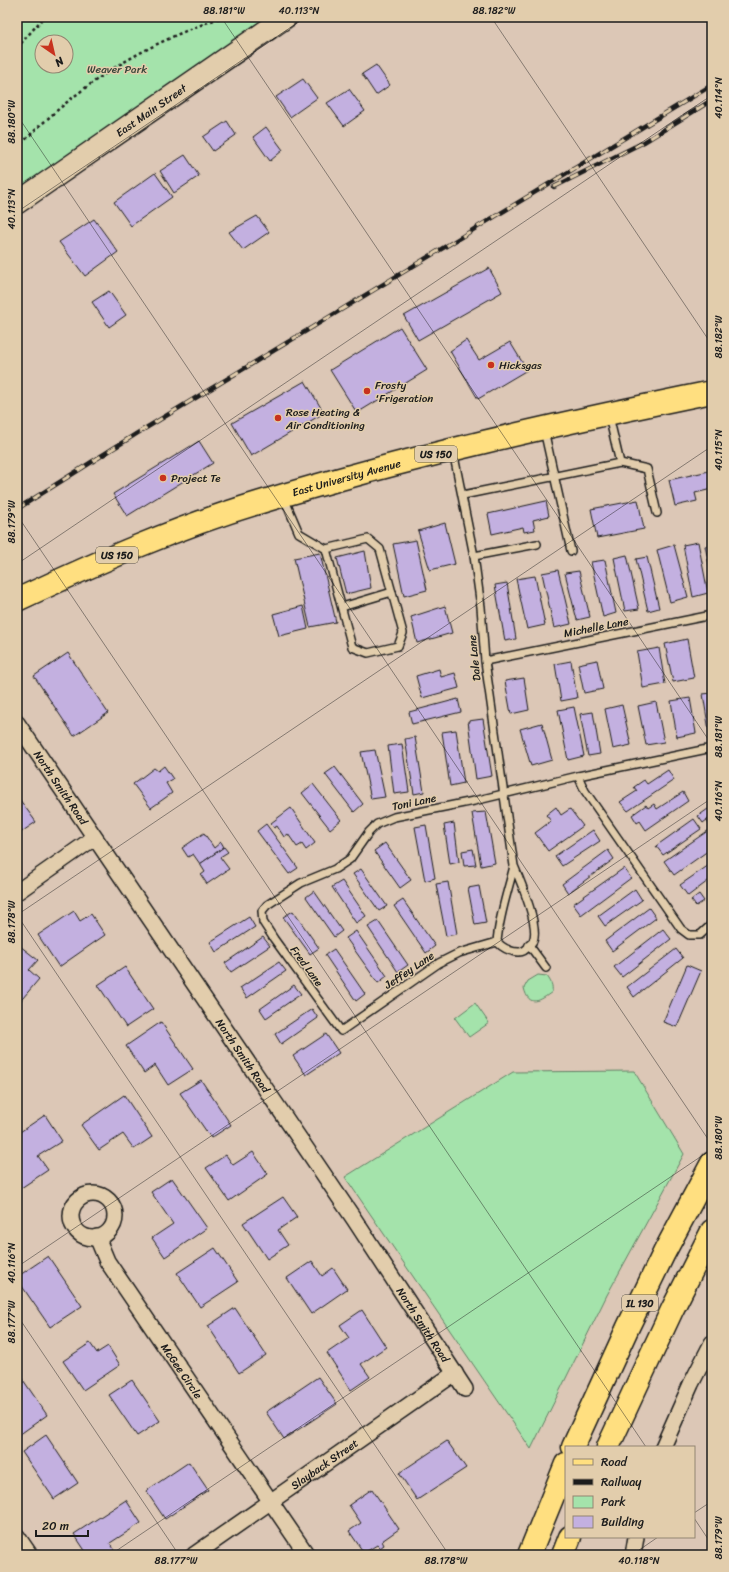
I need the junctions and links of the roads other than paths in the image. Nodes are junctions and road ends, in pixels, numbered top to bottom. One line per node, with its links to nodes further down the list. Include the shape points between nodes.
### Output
1 (275, 22): 2 (main road, East Main Street)
2 (17, 203)
3 (712, 392): 4 (main road, East University Avenue / US 150)
4 (608, 414): 5 (main road, East University Avenue / US 150); 7 (lane)
5 (543, 429): 6 (main road, East University Avenue / US 150); 8 (lane)
6 (453, 449): 9 (lane, Dale Lane); 10 (main road, East University Avenue / US 150)
7 (620, 463): 8 (lane); 11 (lane, via 647,469)
8 (554, 476): 9 (lane); 14 (lane)
9 (463, 495): 15 (lane, Dale Lane)
10 (283, 496): 13 (lane, via 299,533); 17 (main road, East University Avenue / US 150, via 169,534 92,565)
11 (657, 513)
12 (537, 544): 15 (lane)
13 (326, 549): 16 (lane, via 368,540 380,549); 18 (lane)
14 (571, 551)
15 (474, 556): 20 (lane, Dale Lane)
16 (392, 592): 18 (lane); 18 (lane, via 403,633 398,646 368,652 352,647)
17 (17, 600)
18 (342, 607)
19 (712, 615): 20 (lane, Michelle Lane)
20 (485, 661): 24 (lane, Dale Lane)
21 (17, 723): 25 (street, North Smith Road)
22 (712, 748): 23 (lane, Toni Lane)
23 (578, 776): 24 (lane, Toni Lane); 29 (lane, via 585,791 681,929 689,935 700,935)
24 (503, 793): 26 (lane, Dale Lane); 28 (lane, Toni Lane, via 394,817 377,824 350,859 335,869 301,883)
25 (94, 838): 27 (street); 38 (street, North Smith Road, via 354,1219)
26 (514, 866): 30 (lane, Dale Lane, via 498,925); 31 (lane, Dale Lane, via 526,896 533,926 534,940)
27 (17, 892)
28 (262, 911): 33 (lane, Fred Lane, via 263,922 274,939)
29 (712, 924)
30 (497, 942): 31 (lane, via 512,952 522,952); 33 (lane, Jeffey Lane, via 459,953 439,963)
31 (529, 945): 32 (lane)
32 (546, 968)
33 (341, 1031)
34 (712, 1163): 40 (main road, IL 130, via 628,1327)
35 (712, 1231): 41 (main road, IL 130)
36 (97, 1238): 44 (street, McGee Circle, via 107,1261)
37 (712, 1343): 42 (street)
38 (455, 1373): 39 (street, North Smith Road); 44 (street, Slayback Street)
39 (465, 1389)
40 (574, 1446)
41 (608, 1446)
42 (663, 1446)
43 (565, 1466): 51 (main road)
44 (271, 1501): 49 (street, Slayback Street); 50 (street, McGee Circle)
45 (17, 1536): 48 (street)
46 (570, 1538): 52 (main road)
47 (636, 1538): 53 (street)
48 (30, 1555)
49 (194, 1555)
50 (307, 1555)
51 (529, 1555)
52 (563, 1555)
53 (634, 1555)

